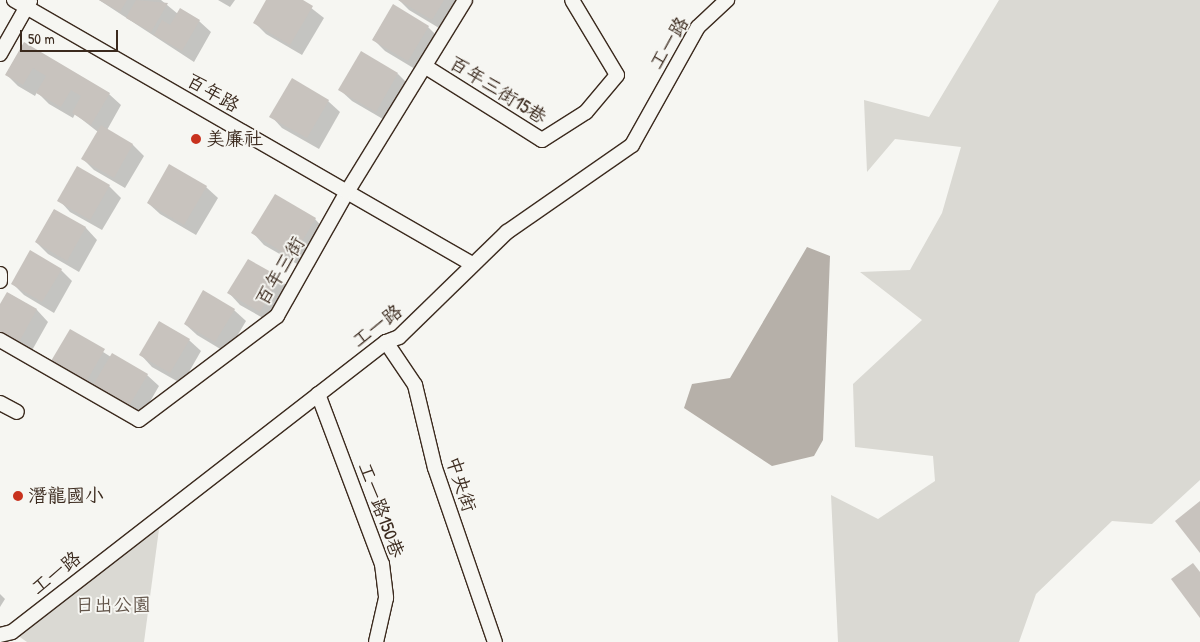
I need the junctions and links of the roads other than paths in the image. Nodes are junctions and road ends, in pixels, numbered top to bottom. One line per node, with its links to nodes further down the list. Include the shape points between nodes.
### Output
1 (465, 0): 6 (street, 百年三街)
2 (572, 0): 6 (street, 百年三街15巷, via 617,75 586,112 542,140)
3 (726, 0): 8 (street, 工一路, via 698,27 632,145 508,232)
4 (24, 2): 5 (street); 7 (street, 百年路)
5 (0, 54)
6 (426, 67): 7 (street, 百年三街)
7 (348, 192): 8 (street, 百年路); 9 (street, 百年三街, via 277,316 139,420)
8 (472, 264): 10 (street, 工一路, via 399,337)
9 (0, 340)
10 (386, 342): 11 (street, 工一路); 16 (street, 中央街, via 415,385 435,468)
11 (318, 394): 14 (street, 工一路, via 12,632); 15 (street, 工一路150巷, via 382,564 386,598)
12 (0, 403): 13 (street)
13 (18, 412)
14 (0, 635)
15 (376, 642)
16 (495, 642)

